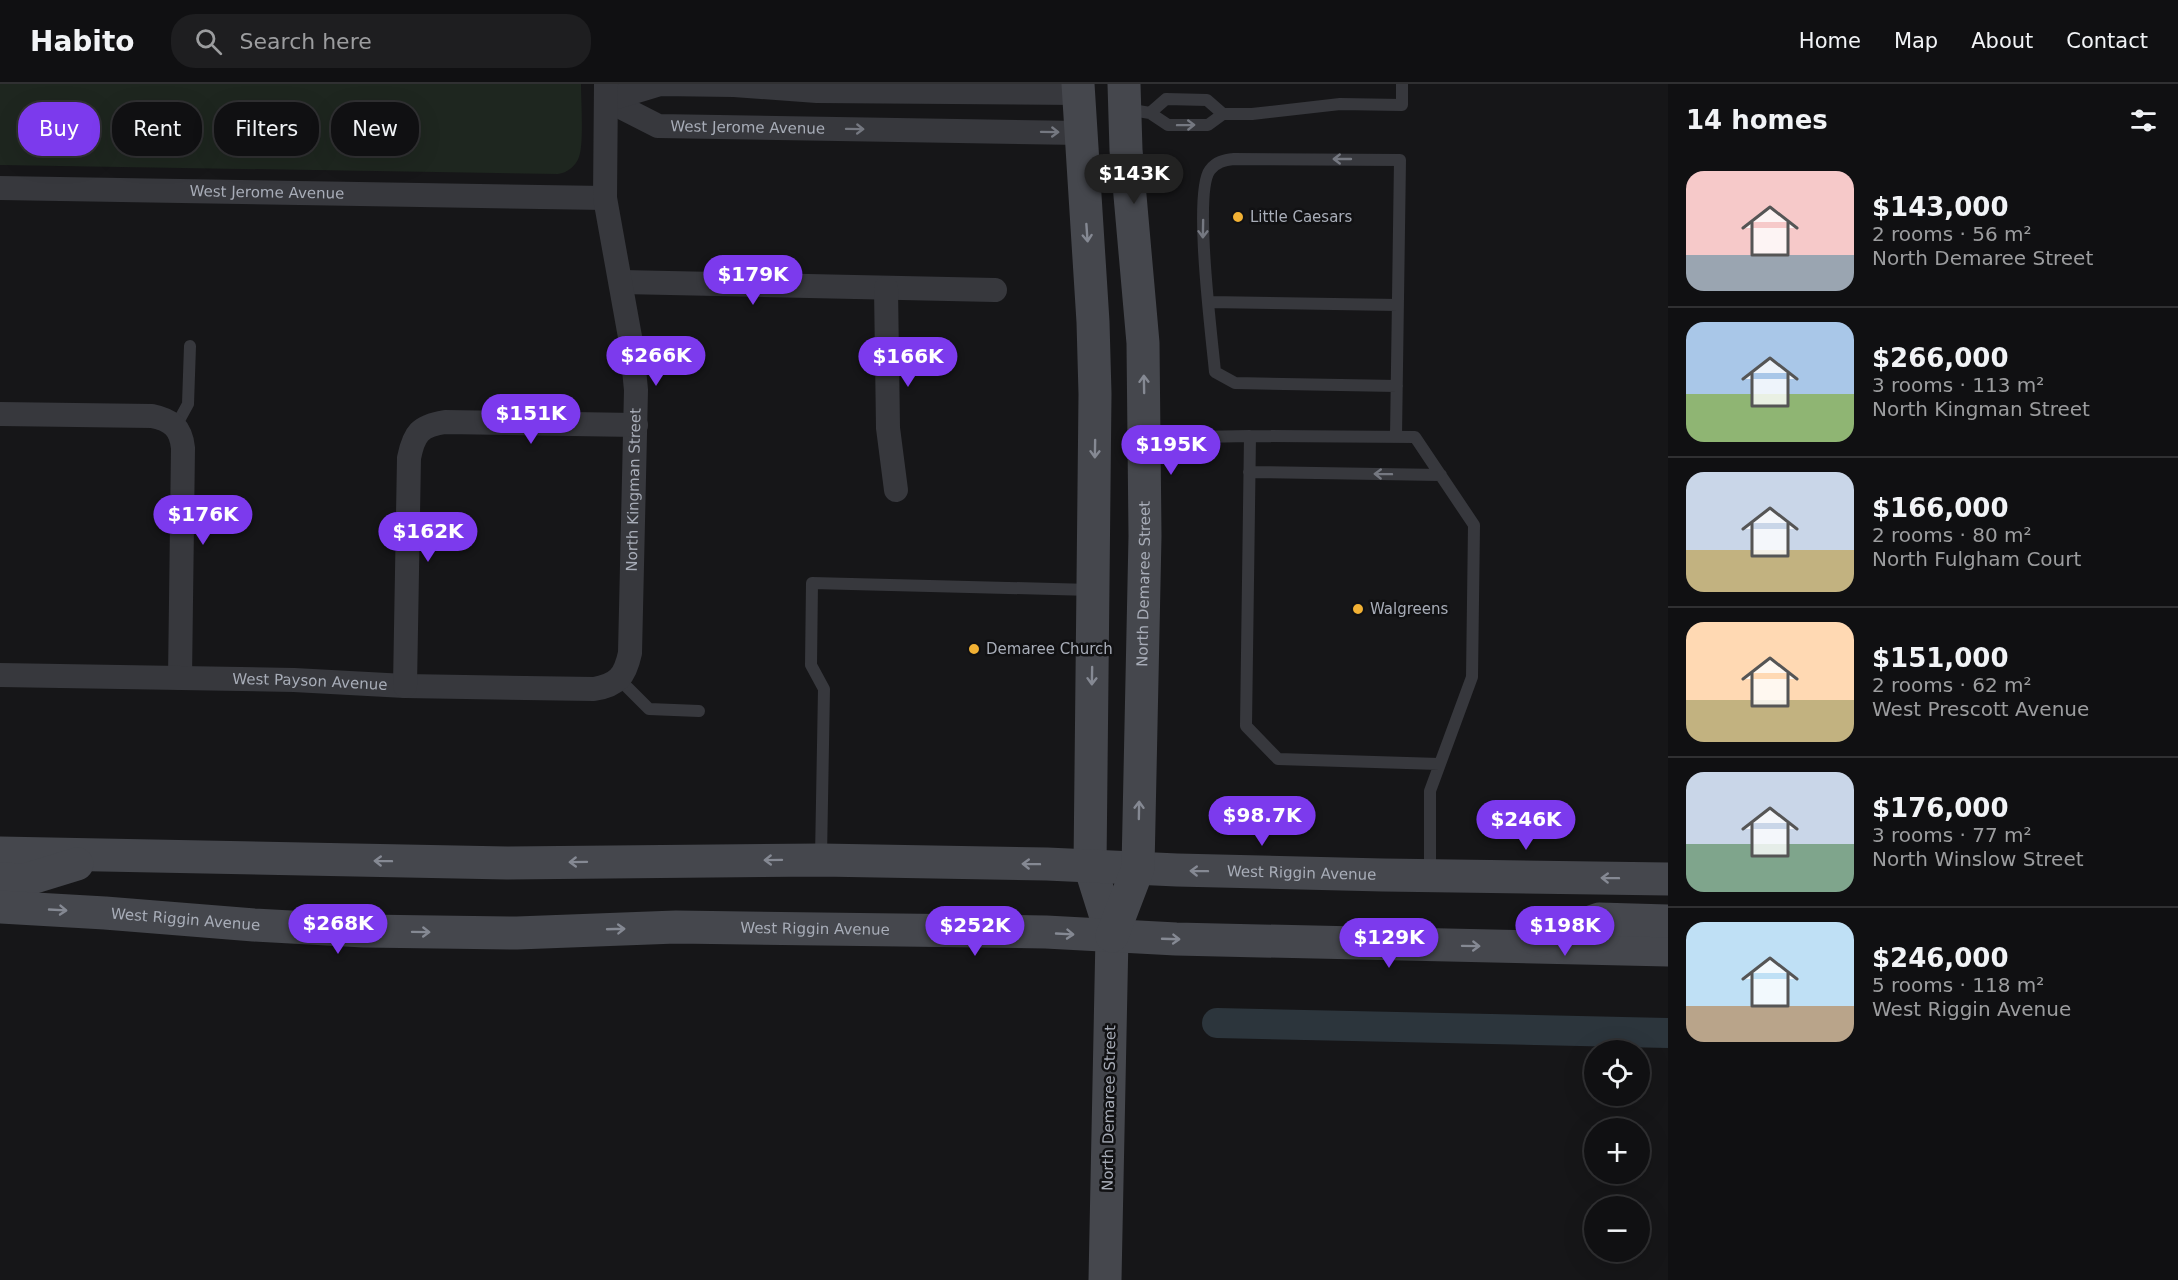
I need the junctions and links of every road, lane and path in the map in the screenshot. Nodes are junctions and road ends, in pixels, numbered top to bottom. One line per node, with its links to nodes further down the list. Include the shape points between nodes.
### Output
1 (1402, 84): 5 (lane, via 1402,105 1340,104)
2 (793, 89): 3 (street, via 660,84); 4 (street); 6 (street)
3 (607, 92): 6 (street, West Jerome Avenue, via 658,126); 9 (street, North Kingman Street)
4 (1110, 94): 5 (lane, via 1208,100); 5 (lane, one-way to 5, via 1168,126 1208,125); 7 (main road, North Demaree Street); 15 (main road, North Demaree Street, via 1126,150); 15 (main road, via 1102,135 1117,294)
5 (1223, 114)
6 (792, 128): 7 (street, West Jerome Avenue, one-way to 7)
7 (1080, 133): 27 (main road, North Demaree Street, one-way to 27, via 1095,363)
8 (0, 188): 9 (street, West Jerome Avenue)
9 (605, 198): 10 (street, North Kingman Street)
10 (622, 282): 11 (street); 19 (street, North Kingman Street, via 632,348)
11 (886, 288): 12 (street); 26 (street, via 888,428)
12 (995, 290)
13 (1209, 302): 14 (lane); 14 (lane, one-way to 13, via 1400,160 1220,161 1209,171 1204,188 1203,245); 17 (lane, via 1215,372 1235,383)
14 (1398, 305): 17 (lane)
15 (1143, 343): 23 (main road, North Demaree Street, one-way to 15)
16 (190, 346): 20 (lane, via 188,404)
17 (1396, 386): 22 (lane)
18 (0, 414): 20 (street, via 152,416 165,418)
19 (636, 425): 30 (street, North Kingman Street, via 630,653); 31 (street, via 446,422 431,424 418,432 409,458)
20 (176, 426): 29 (street, via 183,448)
21 (1250, 436): 22 (lane); 23 (lane); 24 (lane)
22 (1396, 436): 25 (lane, via 1415,436)
23 (1145, 438): 38 (main road, North Demaree Street, one-way to 23)
24 (1249, 472): 25 (lane, one-way to 24); 33 (lane, via 1246,726 1278,759)
25 (1441, 475): 33 (lane, via 1474,525 1472,677)
26 (896, 490)
27 (1094, 590): 36 (lane, via 812,583 811,664 824,689); 37 (main road, North Demaree Street, one-way to 37)
28 (0, 675): 29 (street, West Payson Avenue)
29 (180, 678): 31 (street, West Payson Avenue)
30 (619, 679): 31 (street, West Payson Avenue, via 608,687 594,689); 32 (lane, via 649,710)
31 (405, 686)
32 (699, 711)
33 (1439, 764): 39 (lane, via 1430,791)
34 (0, 853): 35 (main road, West Riggin Avenue)
35 (104, 856): 36 (main road, West Riggin Avenue, one-way to 35, via 507,863); 40 (main road, via 25,880)
36 (821, 860): 37 (main road, West Riggin Avenue, one-way to 36)
37 (1089, 866): 38 (main road, West Riggin Avenue); 44 (main road, North Demaree Street)
38 (1138, 868): 39 (main road, West Riggin Avenue, one-way to 38); 44 (main road, North Demaree Street)
39 (1430, 876): 41 (main road, West Riggin Avenue, one-way to 39)
40 (0, 879)
41 (1668, 879)
42 (0, 908): 44 (main road, West Riggin Avenue, one-way to 44, via 364,931 517,933 676,927)
43 (1668, 921): 45 (main road, via 1599,919)
44 (1112, 936): 45 (main road, West Riggin Avenue, one-way to 45); 47 (main road, North Demaree Street)
45 (1516, 947): 46 (main road, West Riggin Avenue)
46 (1668, 950)
47 (1106, 1280)

